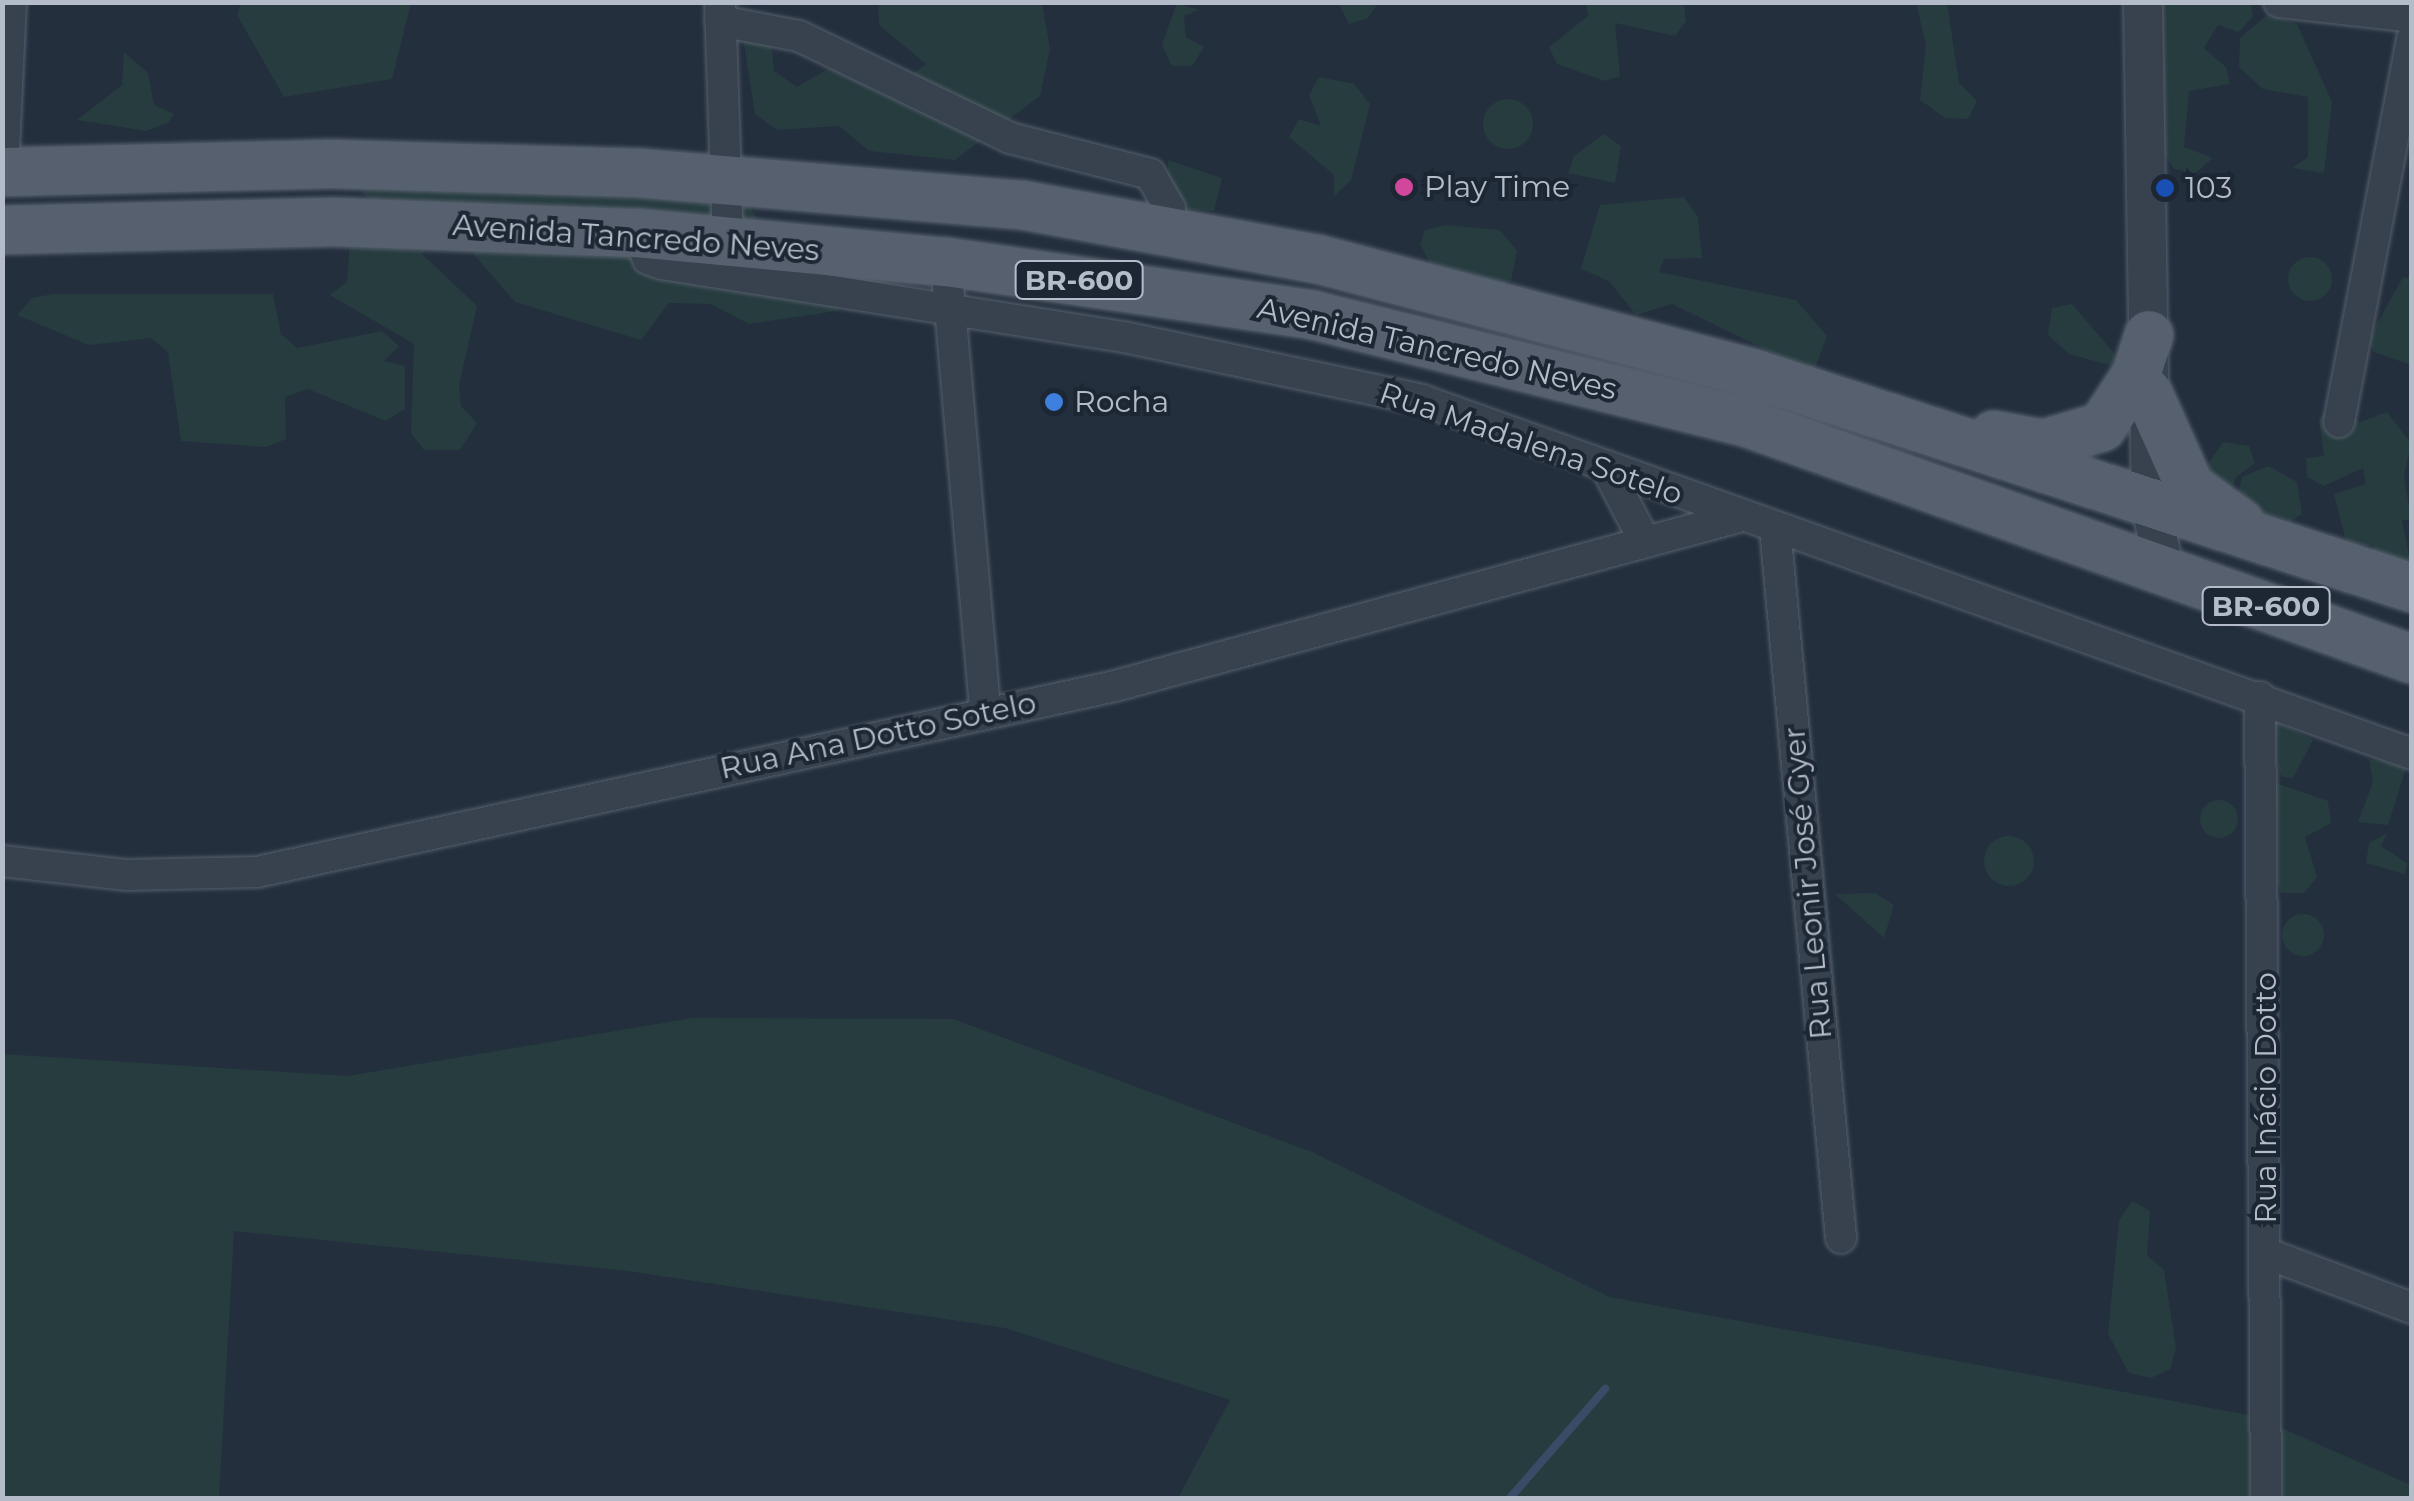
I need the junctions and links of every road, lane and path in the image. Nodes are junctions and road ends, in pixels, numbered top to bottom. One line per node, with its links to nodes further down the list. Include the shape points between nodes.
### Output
1 (12, 2): 7 (street)
2 (2144, 2): 17 (street)
3 (2279, 2): 5 (street)
4 (720, 12): 8 (street); 10 (street, via 799,36 1010,138 1150,174 1170,208)
5 (2412, 17)
6 (2412, 39): 20 (street)
7 (3, 172): 8 (main road, Avenida Tancredo Neves / BR-600, via 332,164)
8 (723, 178): 10 (main road, Avenida Tancredo Neves / BR-600, via 1022,205); 12 (street)
9 (2, 230): 11 (main road, Avenida Tancredo Neves / BR-600, via 333,222)
10 (1170, 232): 19 (main road, Avenida Tancredo Neves / BR-600, via 1317,259)
11 (638, 233): 12 (main road, Avenida Tancredo Neves / BR-600); 15 (street, Rua Madalena Sotelo, via 648,259 662,264)
12 (728, 242): 13 (main road, Avenida Tancredo Neves / BR-600)
13 (946, 262): 14 (main road, Avenida Tancredo Neves / BR-600); 15 (street)
14 (1117, 286): 16 (street); 26 (main road, Avenida Tancredo Neves / BR-600, via 1313,315 1748,422)
15 (949, 315): 16 (street, Rua Madalena Sotelo); 31 (street)
16 (1076, 330): 21 (street, Rua Madalena Sotelo, via 1422,400)
17 (2148, 335): 18 (street); 19 (main road, via 2120,408 2077,439 2043,444 1916,410)
18 (2148, 393): 22 (street); 28 (main road, via 2190,487 2224,517)
19 (1861, 410): 22 (main road, Avenida Tancredo Neves / BR-600)
20 (2338, 422)
21 (1606, 467): 23 (street, Rua Madalena Sotelo); 25 (street)
22 (2151, 506): 26 (street, via 2138,540); 27 (street); 28 (main road, Avenida Tancredo Neves / BR-600)
23 (1742, 516): 24 (street, Rua Madalena Sotelo); 25 (street, Rua Ana Dotto Sotelo)
24 (1775, 528): 30 (street, Rua Madalena Sotelo); 34 (street, Rua Leonir José Gyer)
25 (1645, 542): 31 (street, Rua Ana Dotto Sotelo, via 1116,686)
26 (2120, 556): 27 (main road, Avenida Tancredo Neves / BR-600)
27 (2164, 568): 29 (main road, Avenida Tancredo Neves / BR-600)
28 (2412, 587)
29 (2412, 660)
30 (2260, 697): 32 (street, Rua Madalena Sotelo); 35 (street, Rua Inácio Dotto)
31 (985, 712): 33 (street, Rua Ana Dotto Sotelo, via 257,872 127,875)
32 (2412, 754)
33 (2, 861)
34 (1841, 1238)
35 (2268, 1254): 36 (street); 37 (street, Rua Inácio Dotto)
36 (2412, 1308)
37 (2266, 1498)

